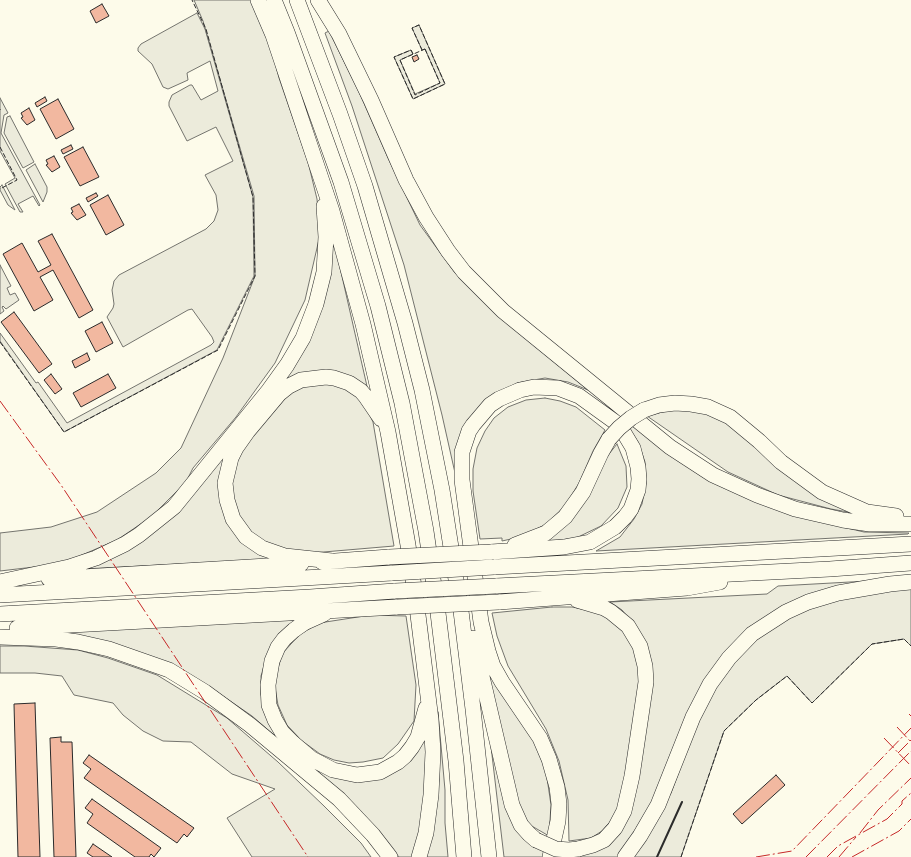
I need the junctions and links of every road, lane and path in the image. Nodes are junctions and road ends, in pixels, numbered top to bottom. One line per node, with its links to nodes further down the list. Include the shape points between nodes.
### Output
1 (258, 0): 5 (highway, via 273,35)
2 (274, 0): 26 (highway, via 341,182 378,306 402,403 426,531 438,613)
3 (297, 0): 9 (highway, via 365,186 393,279 422,390)
4 (318, 0): 8 (highway, via 339,34 406,180 426,217 464,272 503,311 670,447 713,475 757,496 794,509 870,524)
5 (322, 177): 6 (highway, via 345,254); 15 (highway, via 326,252 320,292 302,338 269,390 174,507 139,535 96,558 69,567)
6 (388, 432): 12 (highway, via 372,404 355,386 334,378 310,378 289,386 279,394 248,431 231,458 225,483 227,500 234,519 246,537 262,548 285,556); 23 (highway, via 408,545)
7 (911, 518): 11 (highway, bridge, via 866,512 822,492 781,462 730,417 708,407 675,403 644,410 619,428 601,453 583,492 556,526 539,537)
8 (911, 524)
9 (450, 540): 18 (highway, bridge, via 510,799 521,824 529,834 556,849 569,850 604,840 615,828 624,811 632,776 646,675 644,656 628,626 604,608); 27 (highway, via 473,703)
10 (911, 544): 17 (highway, bridge)
11 (491, 552): 12 (highway, bridge); 28 (highway, via 582,544 598,538 625,517 638,490 638,468 633,448 615,422 570,391 534,387 504,396 490,405 469,431 462,452 463,488 481,622 488,651 502,682 540,738 557,787 558,821)
12 (332, 561): 15 (highway)
13 (911, 563): 14 (highway)
14 (830, 569): 18 (highway, via 808,576); 20 (highway, bridge)
15 (0, 582)
16 (911, 582): 29 (highway, via 845,592 808,602 786,612 752,634 729,658 710,684 692,717 658,805)
17 (0, 595)
18 (566, 598): 19 (highway, bridge)
19 (334, 610): 21 (highway); 23 (highway, via 317,616 294,630 278,647 272,660 268,685 270,705 282,732 293,743 312,759 333,770 357,775 380,772 406,756 412,747 418,737)
20 (0, 614)
21 (0, 630)
22 (0, 636): 24 (highway, via 56,638 78,642 109,649 169,670 205,692 250,725 327,789 363,823)
23 (429, 695): 25 (highway, via 433,752 431,795)
24 (390, 857)
25 (420, 857)
26 (464, 857)
27 (489, 857)
28 (550, 857)
29 (625, 857)

